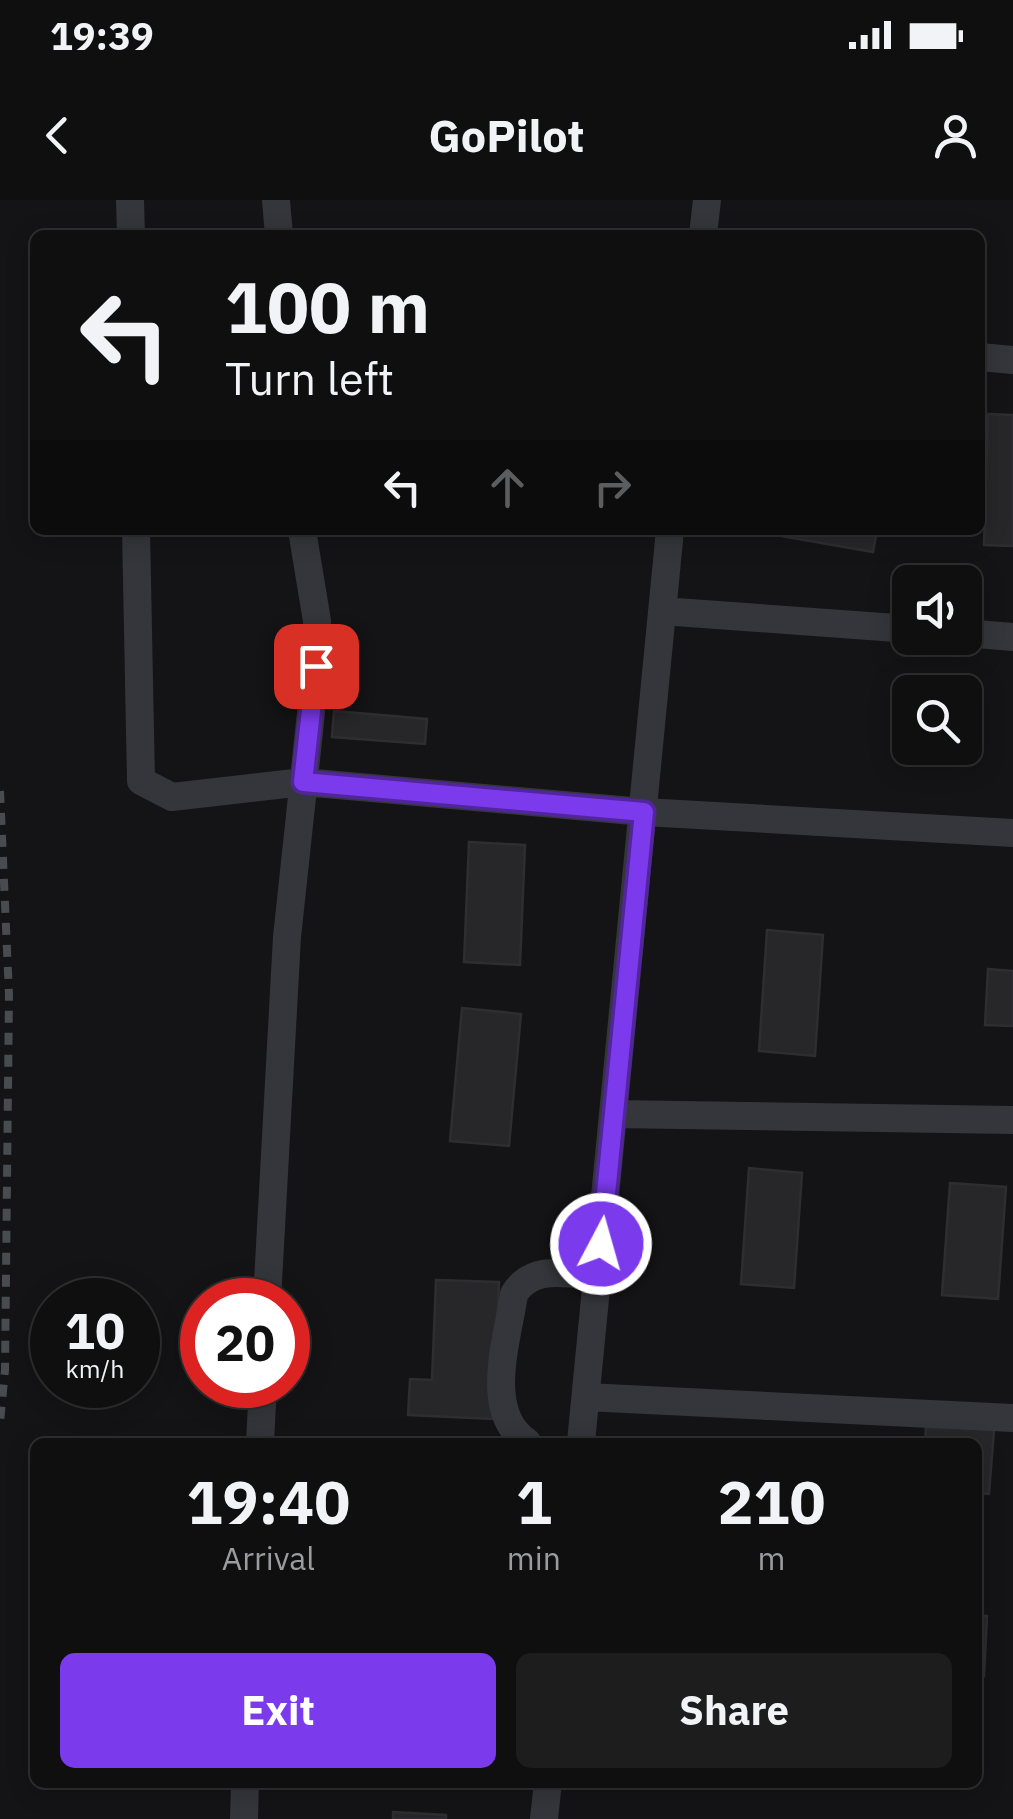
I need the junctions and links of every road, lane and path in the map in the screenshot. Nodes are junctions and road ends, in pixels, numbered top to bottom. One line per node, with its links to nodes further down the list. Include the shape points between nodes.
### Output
1 (130, 200): 4 (lane)
2 (276, 200): 5 (lane)
3 (707, 200): 6 (lane)
4 (130, 230)
5 (279, 230)
6 (704, 230)
7 (985, 357): 8 (lane)
8 (1013, 360)
9 (136, 535): 16 (lane, via 141,781 172,797)
10 (303, 535): 16 (lane, via 316,621)
11 (670, 535): 12 (lane)
12 (662, 611): 13 (lane); 17 (lane)
13 (892, 627)
14 (982, 634): 15 (lane)
15 (1013, 637)
16 (303, 782): 17 (lane); 22 (lane, via 287,938)
17 (644, 812): 18 (lane); 19 (lane)
18 (1013, 833)
19 (614, 1114): 20 (lane); 21 (lane)
20 (1013, 1120)
21 (598, 1276): 23 (lane); 27 (lane, via 534,1275 514,1294 502,1406)
22 (269, 1278)
23 (586, 1397): 25 (lane); 28 (lane)
24 (262, 1408): 26 (lane)
25 (1013, 1418)
26 (260, 1438)
27 (520, 1438)
28 (581, 1438)
29 (246, 1788): 31 (lane)
30 (547, 1788): 32 (lane)
31 (244, 1819)
32 (544, 1819)

